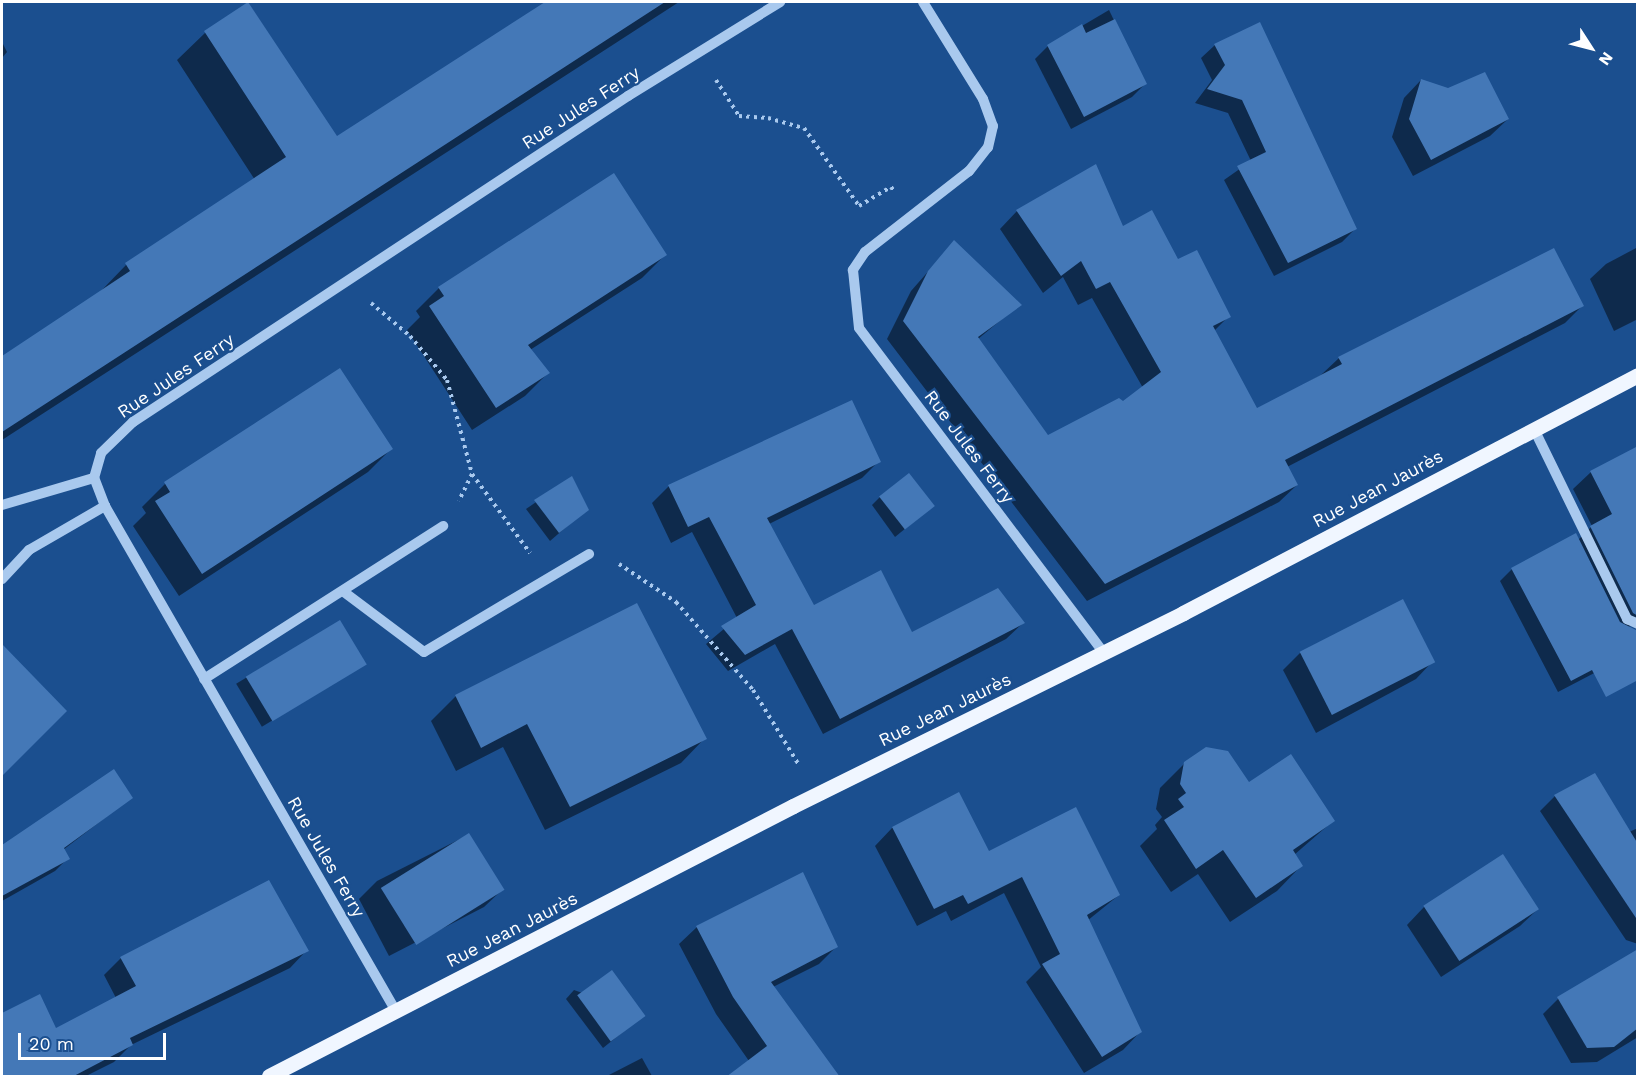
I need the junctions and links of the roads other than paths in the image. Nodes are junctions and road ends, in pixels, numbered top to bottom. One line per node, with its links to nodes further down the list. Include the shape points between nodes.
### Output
1 (780, 2): 5 (street, Rue Jules Ferry, via 698,51 133,422 101,453)
2 (923, 2): 13 (street, Rue Jules Ferry, via 983,99 993,126 988,147 969,171 865,252 853,270 859,328)
3 (1638, 375): 4 (main road, Rue Jean Jaurès)
4 (1534, 429): 12 (street, via 1628,619); 13 (main road, Rue Jean Jaurès)
5 (94, 478): 6 (street); 7 (street, Rue Jules Ferry)
6 (2, 505)
7 (105, 506): 10 (street, via 29,550); 14 (street, Rue Jules Ferry)
8 (443, 526): 11 (street)
9 (589, 554): 11 (street, via 424,652)
10 (2, 579)
11 (344, 592): 14 (street)
12 (1638, 624)
13 (1103, 652): 15 (main road, Rue Jean Jaurès, via 801,802)
14 (204, 679): 15 (street, Rue Jules Ferry)
15 (397, 1013): 16 (main road, Rue Jean Jaurès)
16 (269, 1077)

